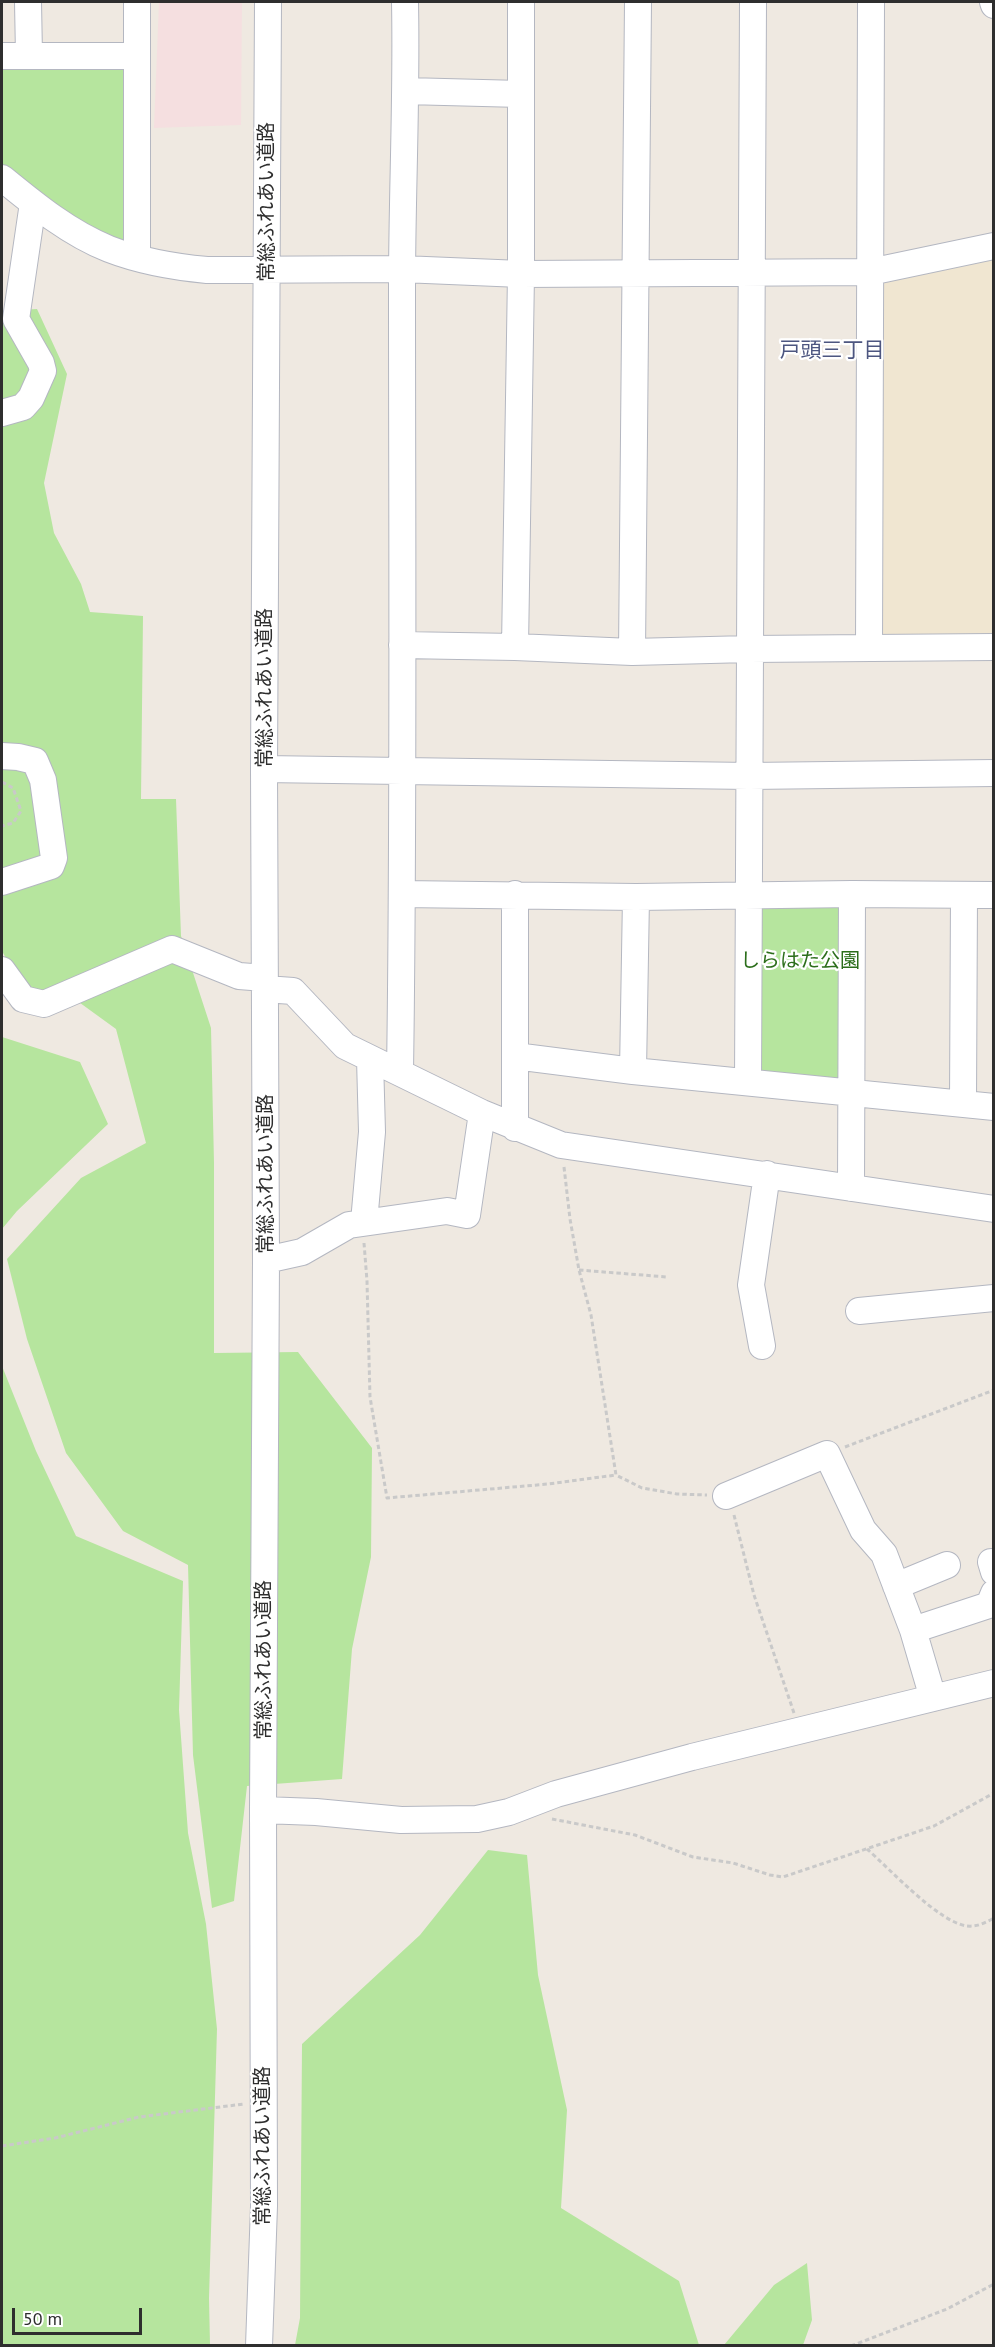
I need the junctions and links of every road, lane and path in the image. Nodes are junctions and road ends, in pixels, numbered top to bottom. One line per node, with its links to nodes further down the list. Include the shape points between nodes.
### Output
1 (28, 2): 9 (street)
2 (137, 2): 11 (street)
3 (268, 2): 18 (street, 常総ふれあい道路)
4 (405, 2): 12 (street)
5 (521, 2): 13 (street)
6 (638, 2): 20 (street)
7 (753, 2): 21 (street)
8 (872, 2): 22 (street)
9 (29, 55): 10 (street); 11 (street)
10 (2, 56)
11 (136, 56): 17 (street)
12 (406, 92): 13 (street); 19 (street)
13 (521, 94): 23 (street)
14 (2, 178): 15 (street)
15 (33, 203): 17 (street, via 68,228 109,249); 24 (street, via 16,319 43,371 23,407)
16 (993, 246): 22 (street)
17 (137, 257): 18 (street, via 207,270)
18 (267, 268): 19 (street); 32 (street, 常総ふれあい道路)
19 (402, 269): 23 (street); 25 (street)
20 (636, 273): 21 (street); 23 (street); 30 (street)
21 (754, 273): 22 (street); 29 (street)
22 (870, 273): 27 (street)
23 (521, 274): 26 (street)
24 (2, 413)
25 (402, 645): 26 (street); 33 (street)
26 (516, 647): 30 (street)
27 (869, 647): 28 (street); 29 (street)
28 (993, 647)
29 (749, 649): 30 (street); 35 (street)
30 (632, 652)
31 (2, 756): 38 (street, via 35,762 39,768 54,858 51,866)
32 (264, 769): 33 (street); 47 (street, 常総ふれあい道路)
33 (402, 770): 35 (street); 39 (street)
34 (993, 773): 35 (street)
35 (749, 776): 42 (street)
36 (2, 782): 37 (path, via 13,788 21,811 13,824)
37 (2, 826)
38 (2, 882)
39 (402, 894): 40 (street); 51 (street)
40 (514, 894): 45 (street); 48 (street)
41 (852, 894): 42 (street); 43 (street); 53 (street)
42 (748, 895): 45 (street); 52 (street)
43 (964, 895): 44 (street); 54 (street)
44 (993, 895)
45 (636, 897): 50 (street)
46 (2, 970): 47 (street, via 23,999 44,1004 172,949)
47 (265, 983): 49 (street, via 293,990 345,1046); 63 (street, 常総ふれあい道路)
48 (515, 1056): 50 (street); 57 (street)
49 (370, 1059): 51 (street); 62 (street, via 372,1132)
50 (633, 1071): 52 (street)
51 (400, 1072): 56 (street)
52 (748, 1081): 53 (street)
53 (852, 1091): 54 (street); 60 (street)
54 (963, 1103): 55 (street)
55 (993, 1107)
56 (482, 1113): 57 (street); 62 (street, via 467,1215 447,1211)
57 (515, 1128): 58 (street)
58 (561, 1145): 59 (street); 64 (path)
59 (767, 1174): 60 (street); 68 (street, via 751,1285)
60 (851, 1188): 61 (street)
61 (993, 1209)
62 (364, 1222): 63 (street, via 349,1225 302,1252); 71 (path, via 370,1397 387,1498 548,1485)
63 (266, 1260): 81 (street, 常総ふれあい道路)
64 (579, 1270): 65 (path); 71 (path, via 591,1315)
65 (667, 1277)
66 (993, 1298): 67 (street)
67 (859, 1311)
68 (762, 1346)
69 (993, 1389): 70 (path)
70 (827, 1454): 72 (street); 74 (street, via 863,1530 884,1554)
71 (615, 1475): 72 (path, via 642,1488)
72 (726, 1496): 79 (path)
73 (947, 1565): 74 (street)
74 (896, 1586): 76 (street)
75 (993, 1593): 76 (street, via 989,1605)
76 (913, 1630): 78 (street)
77 (993, 1683): 78 (street)
78 (933, 1698): 79 (street)
79 (799, 1730): 81 (street, via 556,1794 477,1819 411,1821)
80 (993, 1793): 83 (path, via 934,1826)
81 (263, 1810): 85 (street, 常総ふれあい道路)
82 (550, 1819): 83 (path, via 635,1835 693,1857 733,1863 770,1875 783,1876)
83 (867, 1849): 84 (path, via 954,1922 980,1925)
84 (993, 1918)
85 (263, 2102): 86 (path, via 139,2116 55,2139); 88 (street, 常総ふれあい道路)
86 (2, 2146)
87 (993, 2284): 89 (path, via 947,2309)
88 (259, 2346)
89 (851, 2346)

